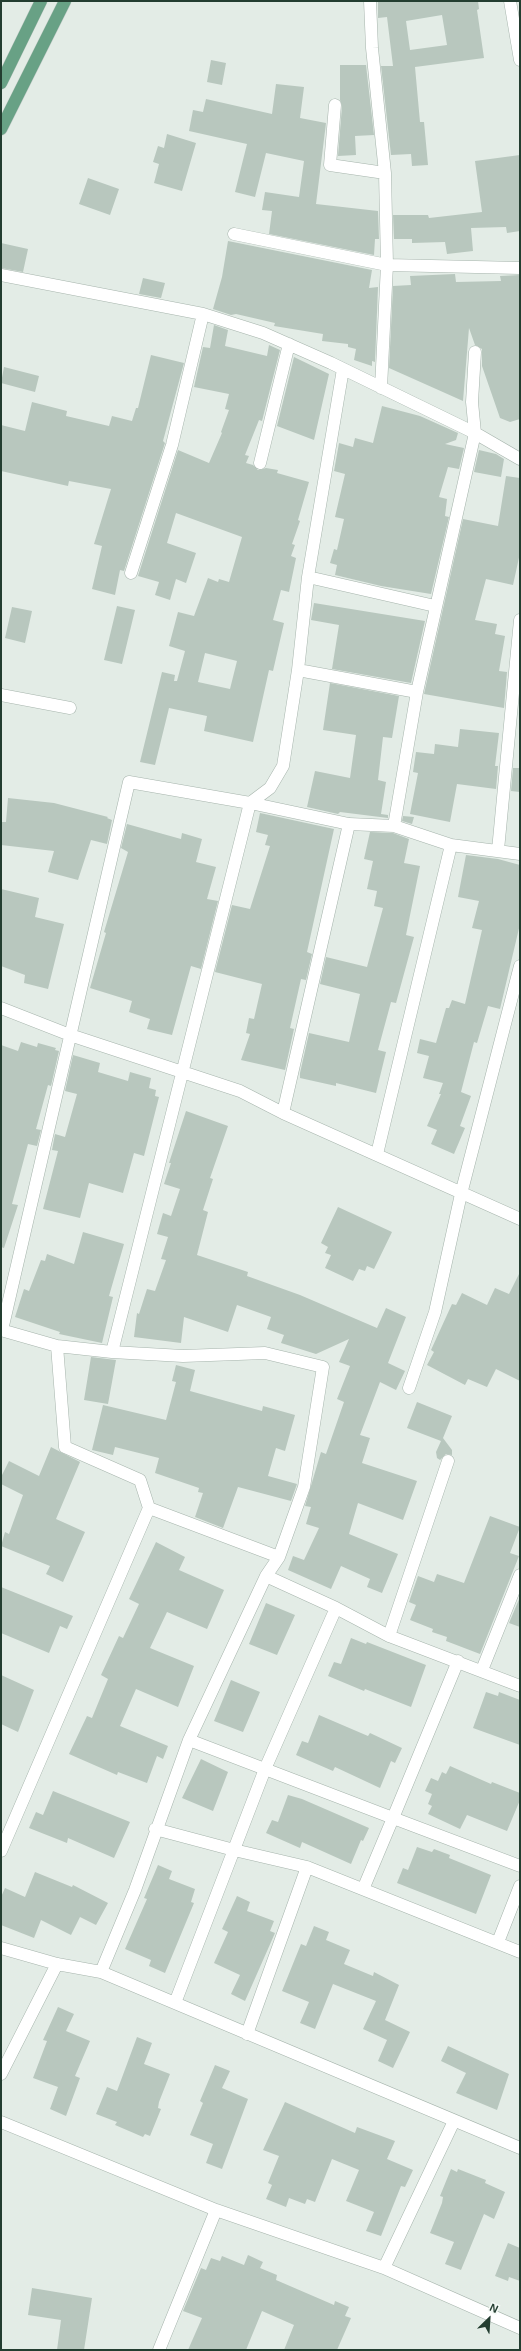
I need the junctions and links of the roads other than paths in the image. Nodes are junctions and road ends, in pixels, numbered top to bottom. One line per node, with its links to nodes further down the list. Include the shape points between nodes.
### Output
1 (41, 1): 6 (main road)
2 (65, 1): 8 (main road)
3 (370, 1): 9 (street, via 372,48)
4 (510, 1): 5 (street)
5 (520, 60)
6 (1, 83)
7 (335, 105): 9 (street, via 330,165)
8 (1, 129)
9 (385, 172): 11 (street)
10 (234, 234): 11 (street)
11 (387, 265): 12 (street); 18 (street)
12 (520, 268)
13 (1, 275): 14 (street)
14 (203, 314): 15 (street); 22 (street, via 172,445)
15 (289, 344): 17 (street); 21 (street)
16 (475, 352): 19 (street, via 472,402)
17 (343, 369): 18 (street); 23 (street)
18 (382, 388): 19 (street)
19 (475, 433): 20 (street); 24 (street)
20 (520, 459)
21 (260, 463)
22 (131, 573)
23 (308, 577): 24 (street); 26 (street)
24 (435, 606): 27 (street)
25 (520, 620): 34 (street)
26 (298, 670): 27 (street); 30 (street, via 284,766 270,788)
27 (417, 692): 32 (street)
28 (1, 695): 29 (street)
29 (70, 708)
30 (250, 802): 31 (street); 38 (street, via 130,782); 39 (street)
31 (349, 824): 32 (street); 40 (street)
32 (394, 826): 33 (street)
33 (451, 845): 34 (street); 41 (street)
34 (498, 850): 35 (street)
35 (520, 854)
36 (520, 966): 42 (street)
37 (1, 1008): 38 (street)
38 (70, 1035): 39 (street); 44 (street)
39 (184, 1072): 40 (street, via 240,1091); 46 (street)
40 (283, 1113): 41 (street)
41 (377, 1154): 42 (street)
42 (461, 1194): 43 (street); 47 (street, via 435,1312)
43 (520, 1219)
44 (1, 1330): 45 (street)
45 (57, 1346): 46 (street); 49 (street, via 65,1447 140,1480)
46 (112, 1352): 50 (street, via 183,1356 265,1353 323,1367 304,1487)
47 (409, 1388)
48 (448, 1461): 54 (street)
49 (148, 1508): 50 (street); 63 (street)
50 (279, 1557): 52 (street)
51 (520, 1575): 56 (street)
52 (266, 1576): 53 (street); 58 (street)
53 (336, 1608): 54 (street); 59 (street)
54 (389, 1636): 55 (street)
55 (458, 1661): 56 (street); 60 (street)
56 (482, 1670): 57 (street)
57 (520, 1686)
58 (189, 1740): 59 (street); 61 (street)
59 (265, 1769): 60 (street); 62 (street)
60 (393, 1818): 64 (street); 67 (street)
61 (155, 1829): 62 (street); 72 (street, via 135,1890)
62 (234, 1850): 65 (street); 73 (street)
63 (1, 1851)
64 (520, 1866)
65 (307, 1867): 67 (street); 74 (street)
66 (520, 1886): 68 (street)
67 (364, 1888): 68 (street)
68 (498, 1942): 70 (street)
69 (1, 1948): 71 (street)
70 (520, 1952)
71 (57, 1964): 72 (street); 75 (street)
72 (101, 1972): 73 (street)
73 (175, 2003): 74 (street)
74 (247, 2034): 76 (street)
75 (1, 2074)
76 (454, 2121): 78 (street); 80 (street)
77 (1, 2122): 79 (street)
78 (520, 2148)
79 (216, 2210): 80 (street); 82 (street)
80 (384, 2268): 81 (street)
81 (520, 2328)
82 (159, 2350)

